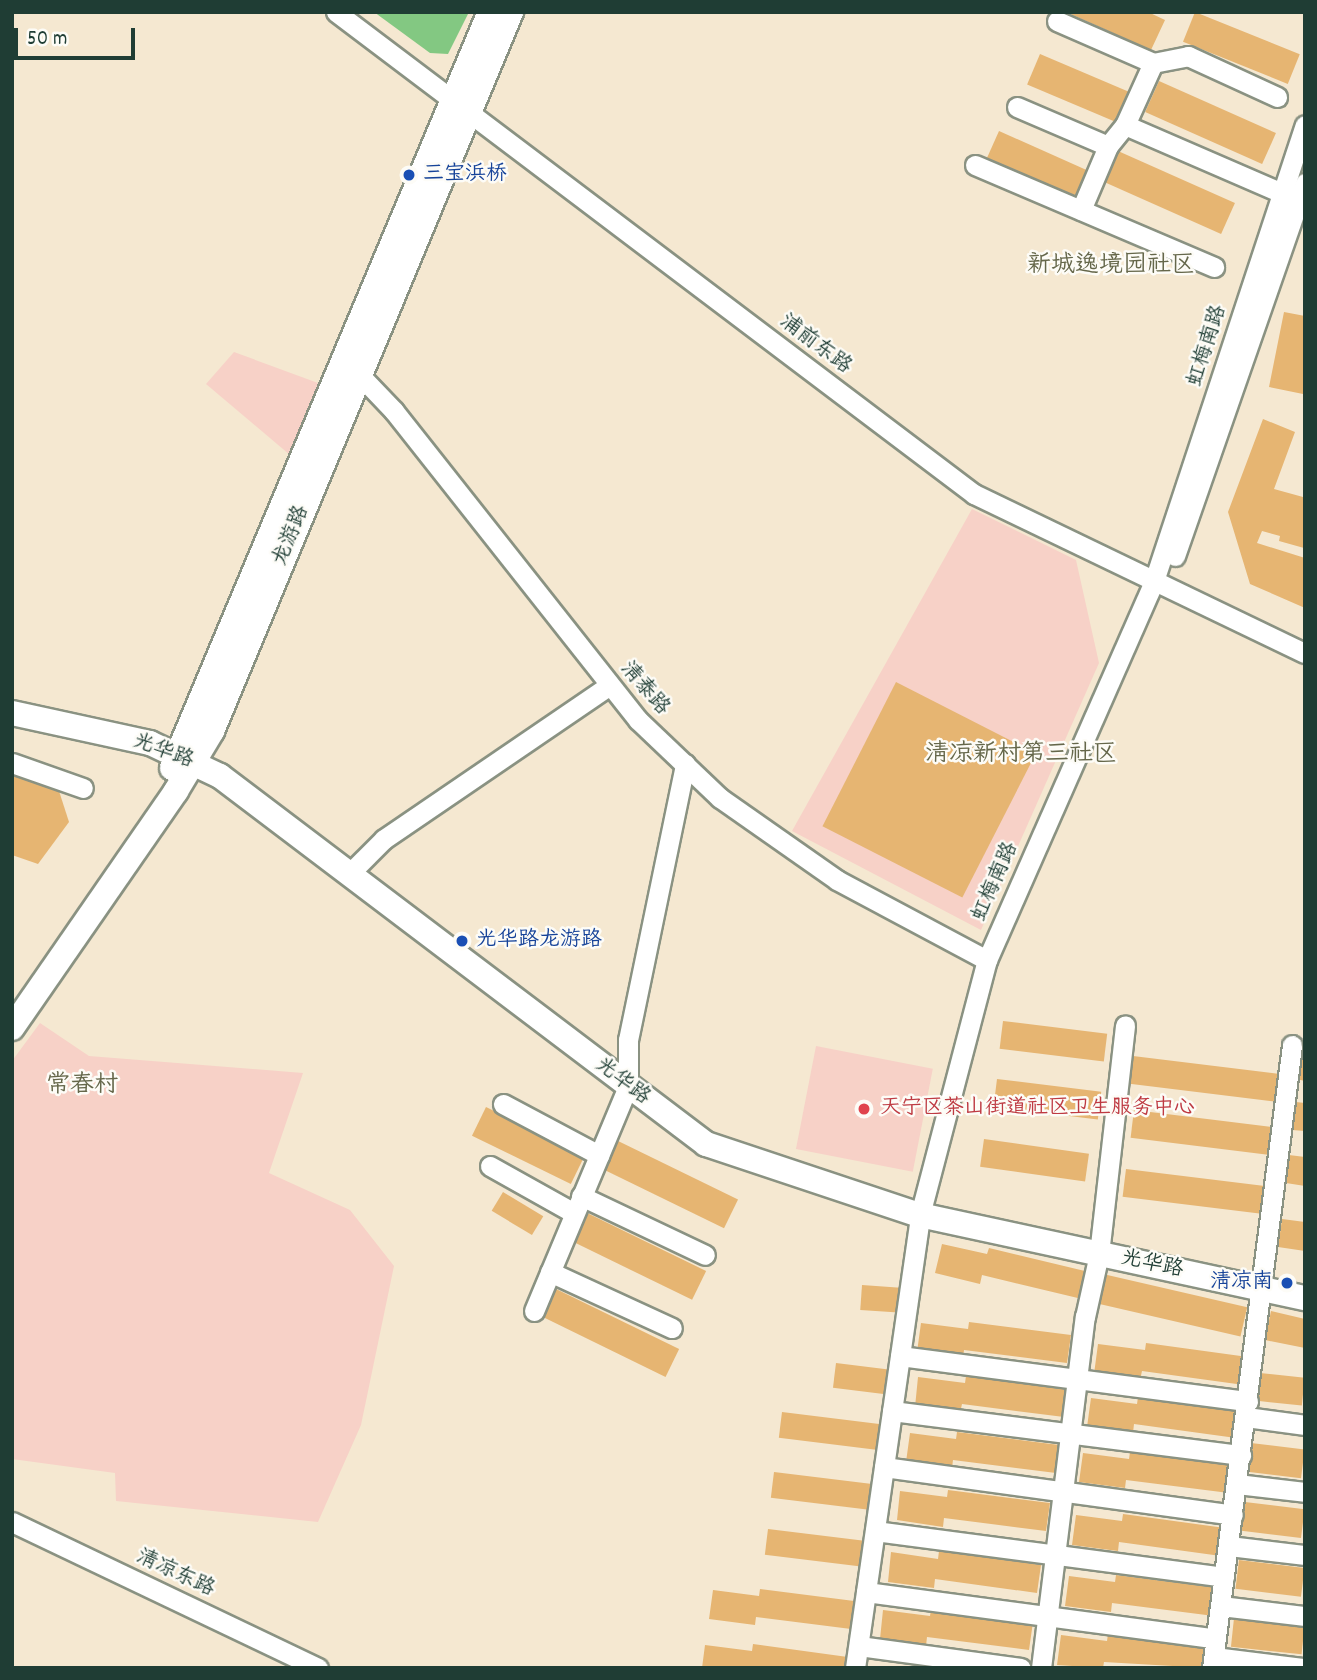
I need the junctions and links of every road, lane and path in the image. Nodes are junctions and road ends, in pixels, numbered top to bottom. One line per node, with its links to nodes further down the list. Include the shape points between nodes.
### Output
1 (336, 12): 7 (street, 浦前东路)
2 (490, 12): 7 (main road, 龙游路)
3 (511, 12): 7 (main road, 龙游路)
4 (1057, 21): 5 (street)
5 (1153, 62): 6 (street, via 1188,56); 9 (street)
6 (1277, 97)
7 (461, 105): 17 (main road, 龙游路); 18 (street, 浦前东路, via 974,494)
8 (1017, 107): 11 (street)
9 (1125, 125): 11 (street); 14 (street)
10 (1305, 125): 14 (street, 虹梅南路)
11 (1108, 146): 15 (street)
12 (975, 165): 15 (street)
13 (1305, 183): 18 (street, 虹梅南路, via 1178,552)
14 (1282, 193): 18 (street, 虹梅南路)
15 (1081, 210): 16 (street)
16 (1214, 267)
17 (352, 367): 20 (street, 清泰路); 22 (main road, 龙游路)
18 (1154, 581): 19 (street, 浦前东路); 27 (street, 虹梅南路)
19 (1305, 653)
20 (610, 685): 24 (street, 清泰路, via 638,720); 26 (street, via 384,839)
21 (12, 713): 22 (main road, 光华路)
22 (188, 758): 26 (main road, 光华路, via 220,776); 28 (main road, 龙游路); 30 (main road, 龙游路)
23 (12, 763): 25 (street)
24 (685, 764): 27 (street, 清泰路, via 720,798 837,880); 32 (street, via 628,1040)
25 (83, 788)
26 (349, 874): 32 (main road, 光华路)
27 (987, 960): 37 (street, 虹梅南路)
28 (12, 1003)
29 (1125, 1025): 38 (street)
30 (12, 1028)
31 (1292, 1045): 41 (street)
32 (628, 1086): 34 (street); 37 (main road, 光华路, via 706,1144)
33 (503, 1104): 34 (street)
34 (599, 1155): 36 (street)
35 (490, 1166): 36 (street)
36 (578, 1205): 39 (street); 40 (street)
37 (920, 1215): 38 (main road, 光华路); 45 (street, 虹梅南路)
38 (1099, 1254): 41 (main road, 光华路); 46 (street)
39 (705, 1255)
40 (550, 1272): 43 (street); 44 (street)
41 (1263, 1289): 42 (main road, 光华路); 47 (street)
42 (1305, 1298)
43 (534, 1311)
44 (672, 1328)
45 (900, 1356): 46 (street); 48 (street, 虹梅南路)
46 (1077, 1379): 47 (street); 50 (street)
47 (1247, 1409): 49 (street); 51 (street)
48 (892, 1411): 50 (street); 52 (street, 虹梅南路)
49 (1305, 1424)
50 (1071, 1434): 51 (street); 54 (street)
51 (1241, 1455): 53 (street)
52 (884, 1467): 54 (street); 58 (street, 虹梅南路)
53 (1237, 1484): 55 (street); 56 (street)
54 (1063, 1492): 56 (street); 60 (street)
55 (1305, 1492)
56 (1233, 1515): 59 (street)
57 (12, 1522): 69 (street, 清凉东路)
58 (875, 1531): 60 (street); 63 (street, 虹梅南路)
59 (1228, 1546): 61 (street); 62 (street)
60 (1055, 1555): 62 (street); 65 (street)
61 (1305, 1555)
62 (1224, 1577): 64 (street)
63 (866, 1592): 65 (street); 67 (street, 虹梅南路)
64 (1220, 1606): 66 (street); 68 (street)
65 (1048, 1616): 68 (street); 72 (street)
66 (1305, 1616)
67 (859, 1646): 70 (street, 虹梅南路); 71 (street)
68 (1214, 1654): 73 (street)
69 (318, 1668)
70 (855, 1668)
71 (1021, 1668)
72 (1041, 1668)
73 (1302, 1668)

